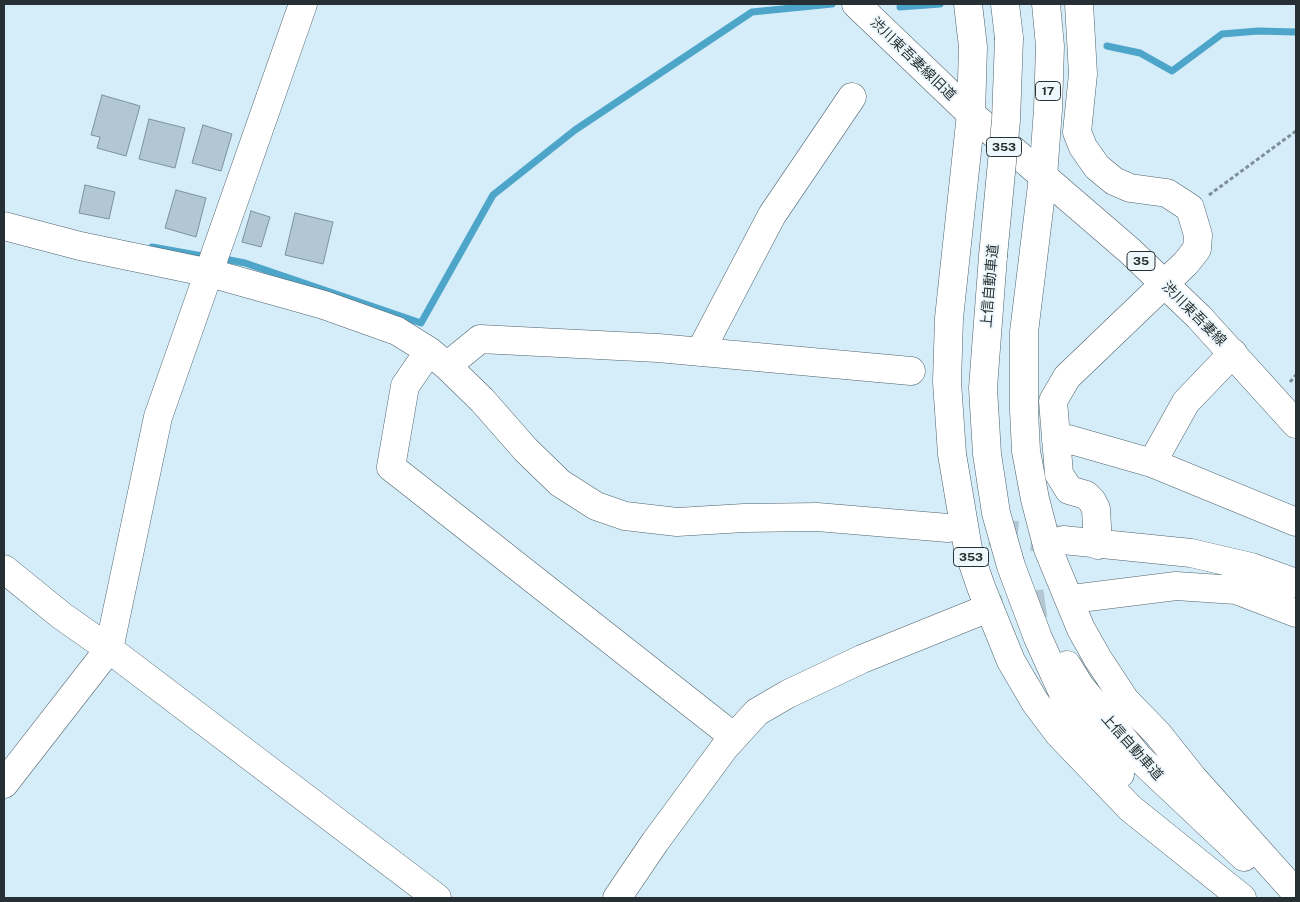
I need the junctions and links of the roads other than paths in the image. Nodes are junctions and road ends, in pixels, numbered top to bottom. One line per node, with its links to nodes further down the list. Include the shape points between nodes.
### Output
1 (303, 4): 11 (main road)
2 (856, 4): 8 (main road, 渋川東吾妻線旧道)
3 (968, 4): 8 (main road, via 973,47)
4 (1005, 4): 24 (main road, 上信自動車道 / 353, bridge, via 1009,38 1006,120 988,307 984,398 987,454 996,513)
5 (1046, 4): 9 (main road, 17, via 1050,46)
6 (1079, 4): 12 (main road, via 1083,74 1077,132 1084,147 1097,167 1114,181 1130,188 1167,193 1190,208 1198,235 1197,249)
7 (852, 97): 13 (main road, via 772,215)
8 (970, 114): 9 (main road, 渋川東吾妻線 / 35); 36 (main road, 353, via 948,318 947,382 957,495 980,587 1011,661 1059,734 1130,808)
9 (1043, 177): 12 (main road, 渋川東吾妻線 / 35); 33 (main road, via 1024,332 1024,410 1026,451 1048,549 1081,629 1125,700)
10 (4, 226): 11 (main road, via 80,246)
11 (210, 272): 15 (main road, via 324,305 397,331); 30 (main road, via 158,417)
12 (1165, 284): 14 (main road, 渋川東吾妻線 / 35); 18 (main road, via 1067,377 1053,401)
13 (700, 352): 15 (main road, via 480,339); 16 (main road)
14 (1233, 353): 17 (main road, 渋川東吾妻線 / 35); 19 (main road, via 1186,402)
15 (438, 358): 21 (main road, via 560,483 596,506 625,516 677,522 816,517); 31 (main road, via 405,386 391,467)
16 (912, 371)
17 (1296, 424)
18 (1056, 440): 19 (main road, via 1068,439); 23 (main road, via 1059,474 1069,490 1086,495 1096,509)
19 (1152, 463): 20 (main road)
20 (1296, 522)
21 (948, 528)
22 (1063, 540): 23 (main road)
23 (1098, 546): 26 (main road, via 1191,553 1251,567)
24 (1012, 566): 37 (main road, 上信自動車道 / 353, via 1038,638 1063,693 1100,751 1124,778); 38 (main road, 上信自動車道 / 353, via 1060,654 1109,724 1172,790)
25 (4, 568): 30 (main road, via 62,616)
26 (1296, 583)
27 (1080, 598): 29 (main road, via 1176,586 1236,590)
28 (976, 613): 31 (main road, via 862,659 788,694 756,712)
29 (1296, 613)
30 (109, 649): 32 (main road); 34 (main road)
31 (734, 737): 35 (main road)
32 (4, 784)
33 (1296, 894)
34 (436, 898)
35 (617, 898)
36 (1242, 898)
37 (1253, 898)
38 (1290, 898)

